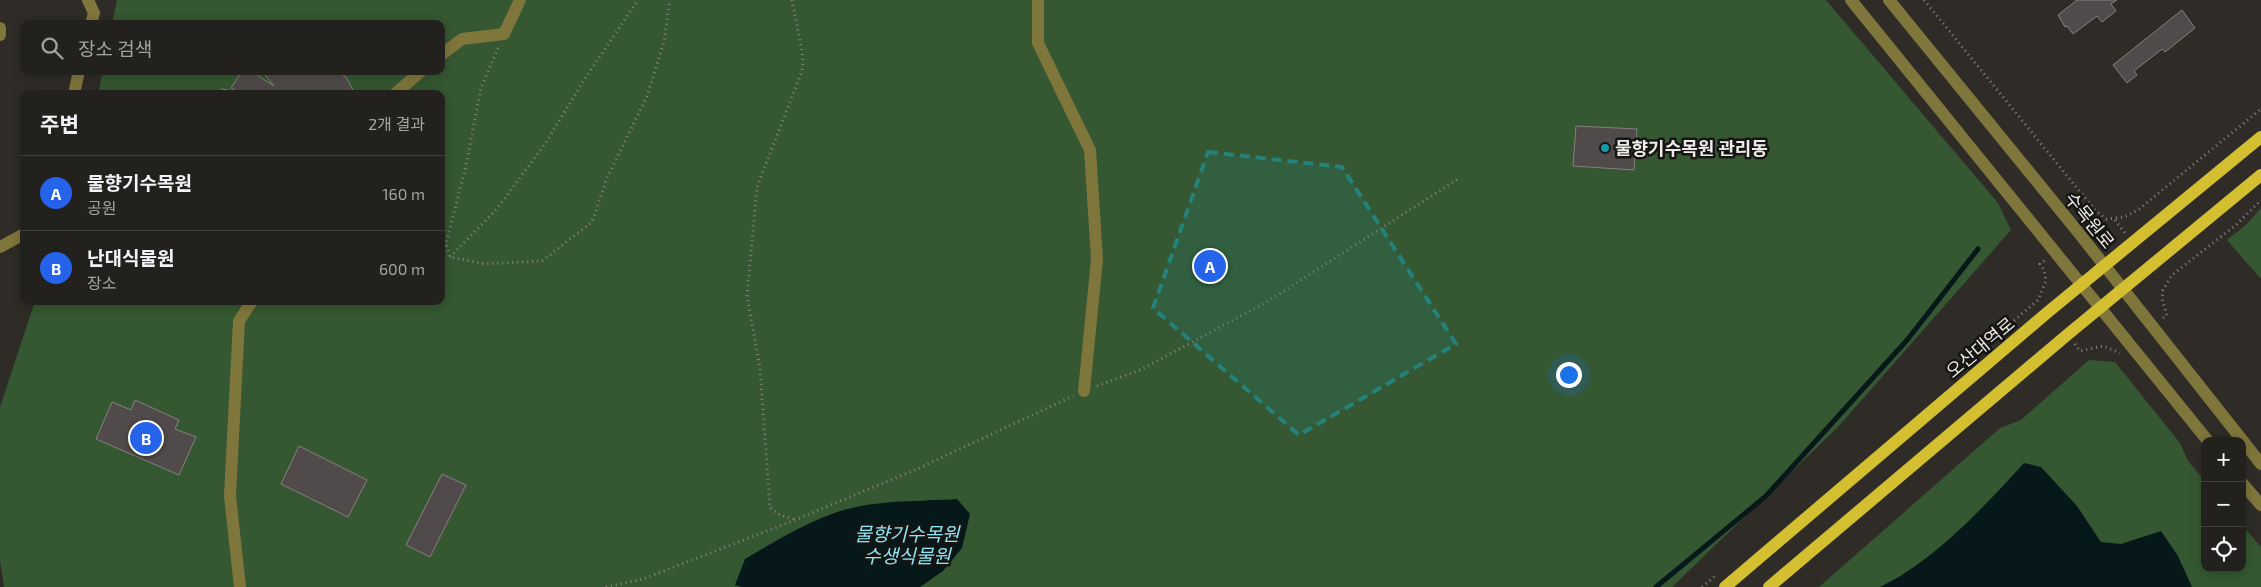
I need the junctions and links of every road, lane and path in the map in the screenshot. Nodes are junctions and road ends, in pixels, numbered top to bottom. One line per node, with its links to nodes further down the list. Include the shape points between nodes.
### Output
1 (88, 0): 10 (street, via 94,13)
2 (520, 0): 12 (street)
3 (638, 0): 26 (path, via 540,151 497,209)
4 (670, 0): 26 (path, via 664,42 647,96 607,178 592,222 542,261 485,264)
5 (792, 0): 42 (path, via 803,57 802,71 757,187 747,296 760,368 770,508)
6 (1038, 0): 37 (street, via 1038,43 1090,150 1097,259)
7 (1851, 0): 29 (street)
8 (1889, 0): 28 (street, 수목원로)
9 (1924, 0): 19 (path, via 2099,215 2106,219 2124,218 2138,210)
10 (92, 20)
11 (0, 28): 13 (street)
12 (504, 34): 14 (street, via 462,39); 26 (path, via 481,88 446,244)
13 (0, 35)
14 (445, 52)
15 (78, 75): 17 (street)
16 (416, 75): 18 (street)
17 (75, 90)
18 (399, 90)
19 (2261, 109)
20 (2261, 137): 28 (main road, 오산대역로)
21 (2261, 176): 30 (main road)
22 (1458, 179): 37 (path, via 1264,303 1140,370)
23 (2261, 200): 33 (path, via 2236,226 2172,275 2163,290 2163,306)
24 (20, 236): 25 (street)
25 (0, 247)
26 (450, 257)
27 (2040, 264): 36 (path, via 2046,281 2038,300)
28 (2105, 266): 29 (main road, 오산대역로); 30 (street, 수목원로)
29 (2082, 285): 32 (street); 47 (main road, 오산대역로)
30 (2123, 289): 32 (main road); 39 (street, 수목원로)
31 (249, 305): 44 (street, via 239,321 230,496)
32 (2100, 308): 38 (street); 48 (main road)
33 (2167, 315)
34 (2080, 351): 35 (path, via 2103,346)
35 (2118, 354)
36 (1971, 357)
37 (1084, 390): 42 (path, via 917,469)
38 (2205, 437)
39 (2261, 464)
40 (2246, 488): 41 (street)
41 (2261, 505)
42 (795, 519): 45 (path, via 643,579)
43 (1717, 574): 46 (path)
44 (240, 587)
45 (606, 587)
46 (1702, 587)
47 (1725, 587)
48 (1769, 587)

